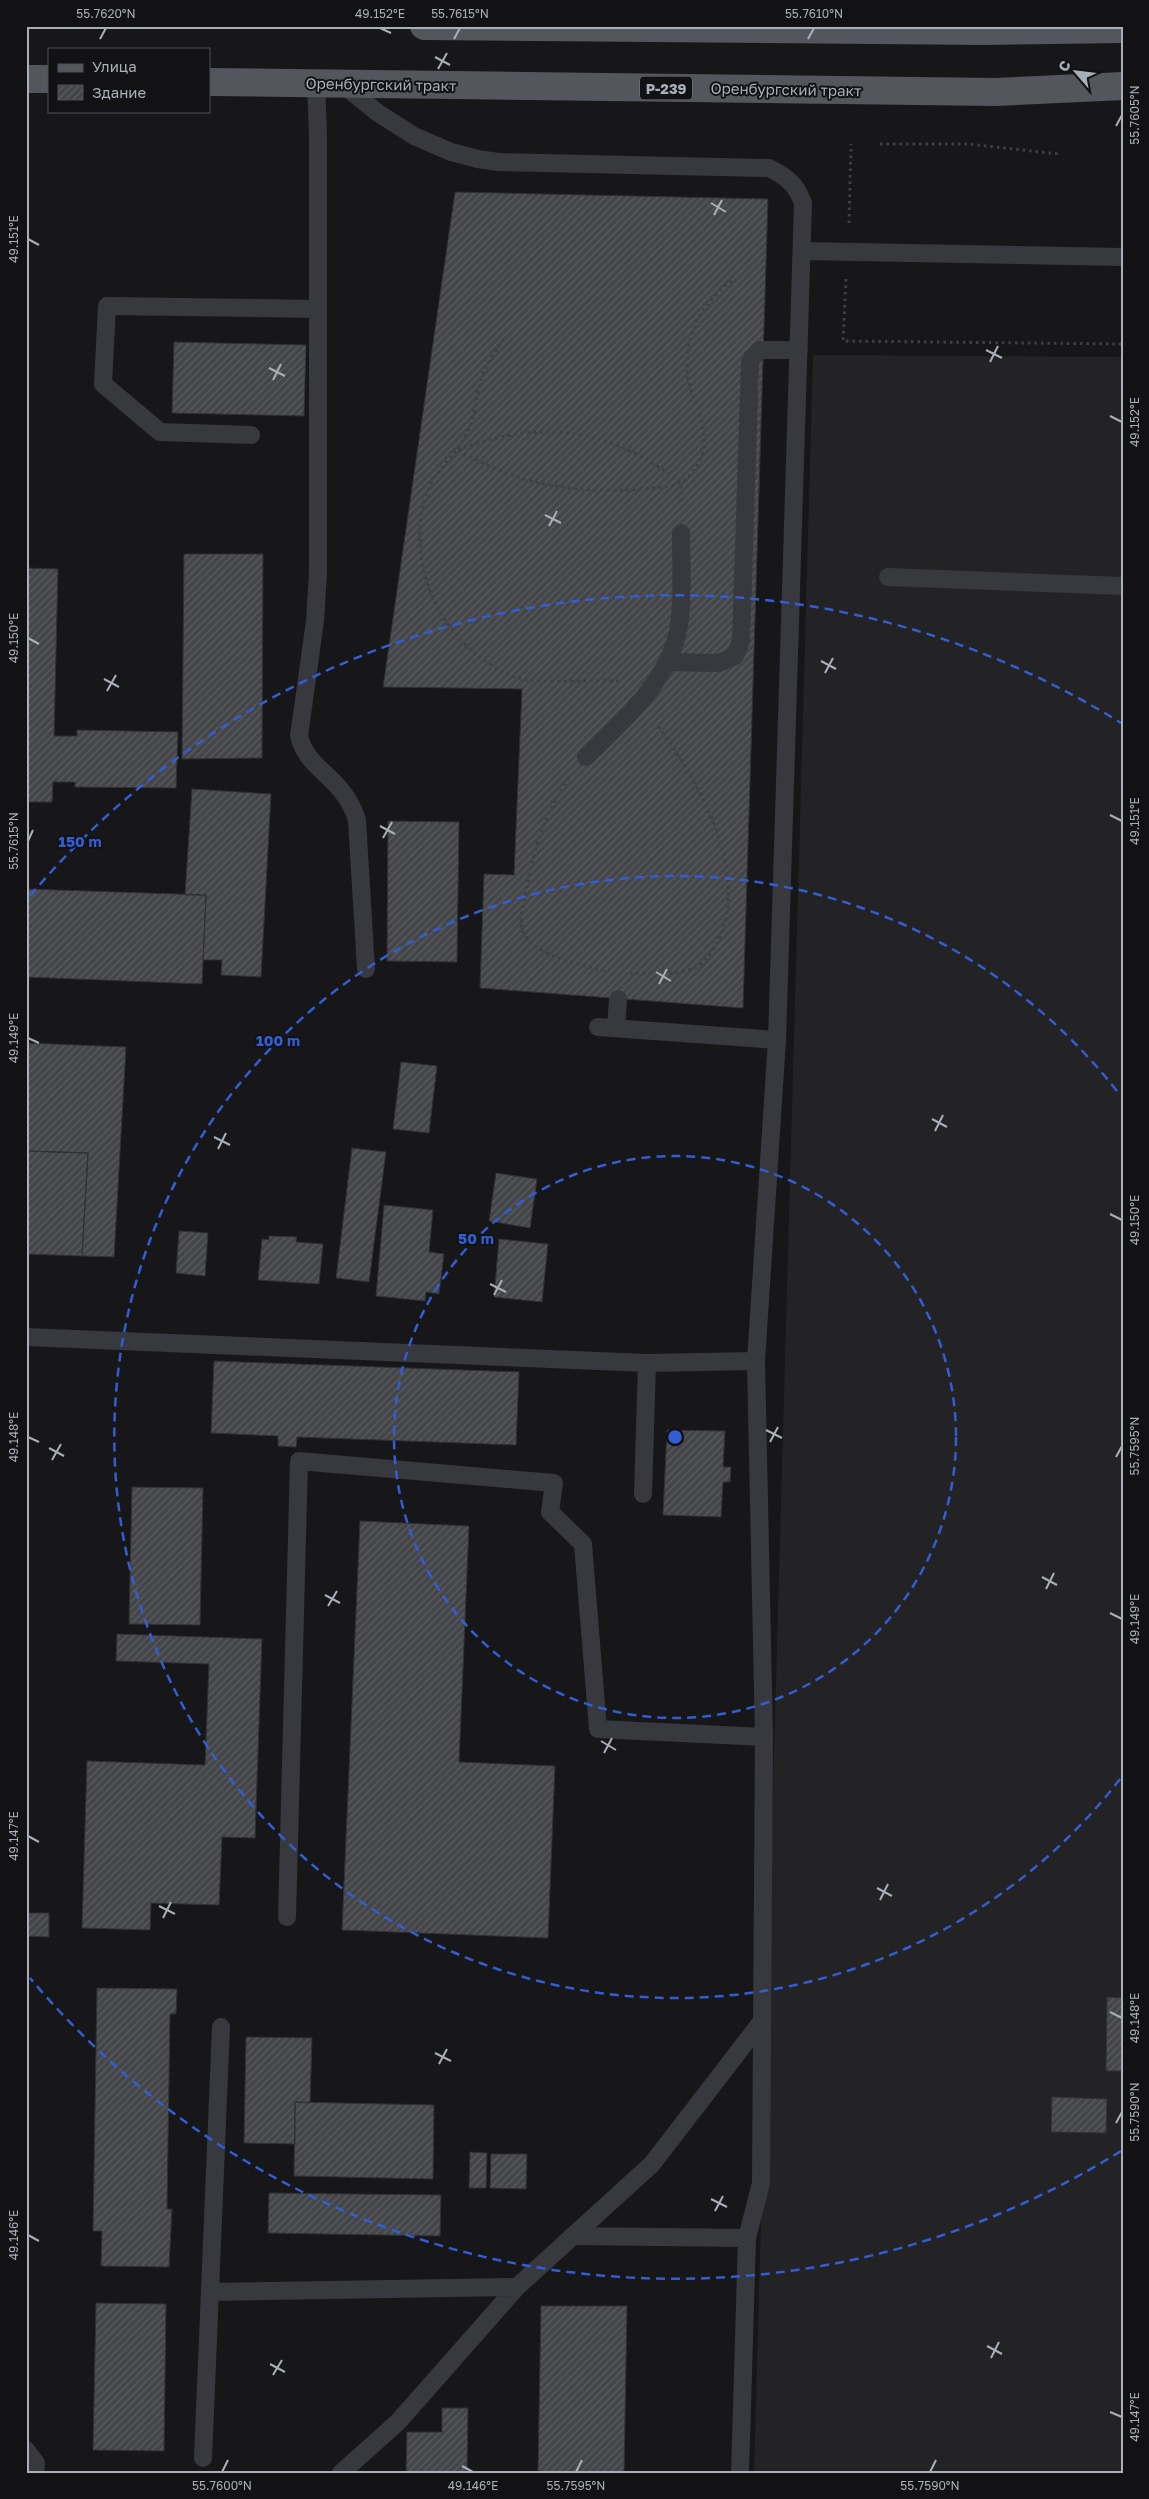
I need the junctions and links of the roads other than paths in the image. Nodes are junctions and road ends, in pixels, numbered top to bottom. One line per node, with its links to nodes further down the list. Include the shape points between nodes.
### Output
1 (424, 26): 2 (main road, via 975,31)
2 (1123, 29)
3 (26, 79): 4 (main road)
4 (48, 79)
5 (210, 82): 6 (main road, Оренбургский тракт / Р-239)
6 (328, 83): 7 (main road, Оренбургский тракт / Р-239, via 995,92); 8 (lane, via 414,136 451,152 478,159 769,168 793,183 803,203); 10 (lane)
7 (1123, 86)
8 (802, 252): 9 (lane); 11 (lane)
9 (1123, 257)
10 (318, 309): 12 (lane, via 107,306 103,384 160,432); 18 (lane, via 318,582 299,736 310,760 351,803 357,820)
11 (799, 350): 16 (lane, via 760,350 750,363 741,641 735,656 719,664); 22 (lane)
12 (250, 435)
13 (681, 533): 16 (lane, via 680,617)
14 (888, 577): 15 (lane)
15 (1123, 586)
16 (666, 662): 17 (lane, via 641,702)
17 (586, 757)
18 (366, 969)
19 (618, 999): 21 (lane)
20 (598, 1027): 21 (lane)
21 (616, 1028): 22 (lane)
22 (777, 1040): 24 (lane)
23 (26, 1337): 25 (lane)
24 (756, 1361): 25 (lane); 27 (lane)
25 (647, 1363): 26 (lane)
26 (644, 1494)
27 (764, 1737): 28 (lane, via 598,1729 583,1544 550,1512 554,1483 299,1461); 29 (lane)
28 (286, 1917)
29 (762, 2021): 31 (lane, via 652,2164); 32 (lane, via 761,2183)
30 (221, 2027): 34 (lane)
31 (572, 2236): 32 (lane); 33 (lane)
32 (747, 2238): 39 (lane)
33 (517, 2287): 34 (lane); 38 (lane, via 398,2422)
34 (210, 2292): 36 (lane)
35 (26, 2450): 37 (lane, via 36,2463)
36 (203, 2458)
37 (35, 2473)
38 (341, 2473)
39 (740, 2473)

